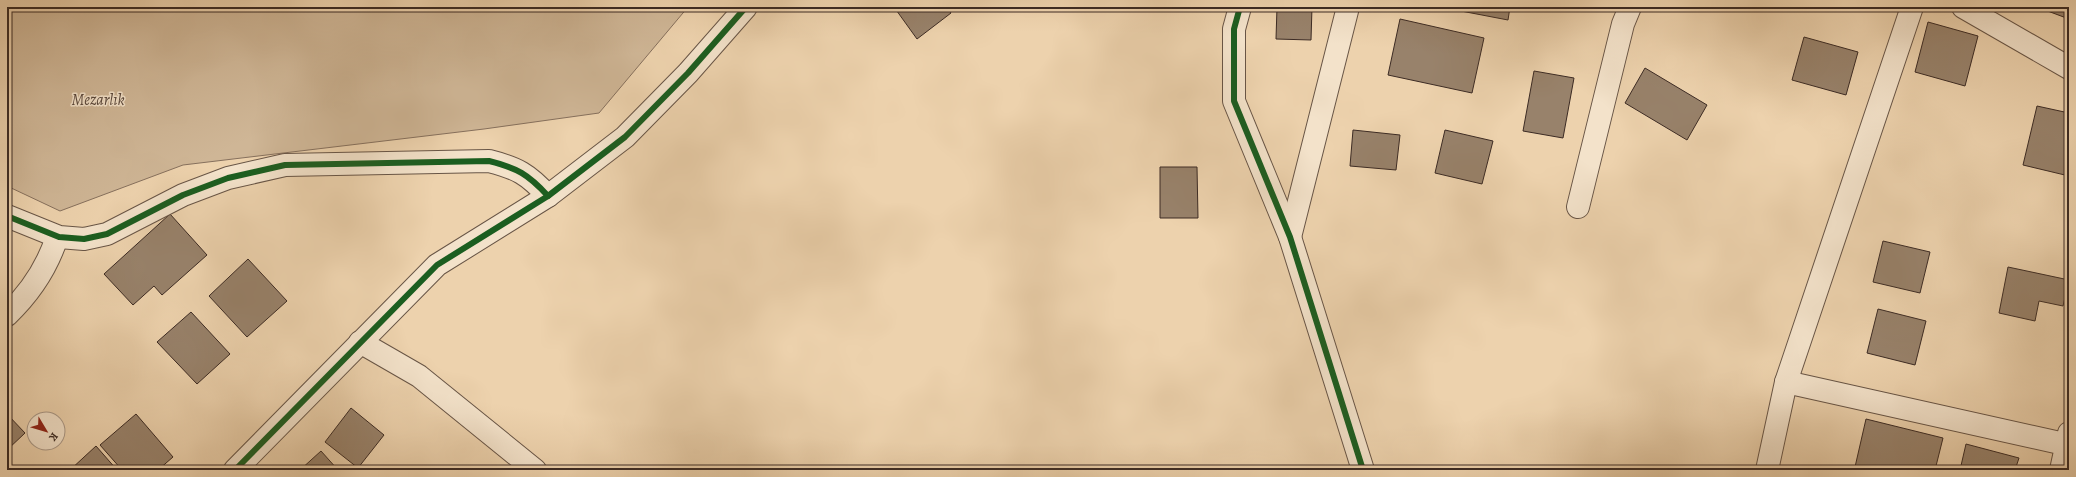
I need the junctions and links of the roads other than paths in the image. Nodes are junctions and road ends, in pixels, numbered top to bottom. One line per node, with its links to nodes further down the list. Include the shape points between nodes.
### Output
1 (746, 7): 8 (street, via 688,73 625,137)
2 (1240, 7): 11 (street, via 1234,30 1234,101)
3 (1348, 7): 11 (street)
4 (1630, 7): 9 (street)
5 (1912, 7): 15 (street)
6 (1963, 7): 7 (street)
7 (2069, 68)
8 (548, 196): 12 (street, via 518,170 489,161 285,166 228,178 183,195 107,234 84,239); 14 (street, via 437,265)
9 (1578, 207)
10 (7, 216): 12 (street)
11 (1290, 236): 19 (street)
12 (57, 237): 13 (street, via 42,272 30,290)
13 (7, 315)
14 (360, 342): 17 (street); 18 (street, via 419,376)
15 (1786, 382): 16 (street); 20 (street)
16 (2068, 441): 21 (street)
17 (235, 470)
18 (535, 470)
19 (1363, 470)
20 (1767, 470)
21 (2060, 470)

